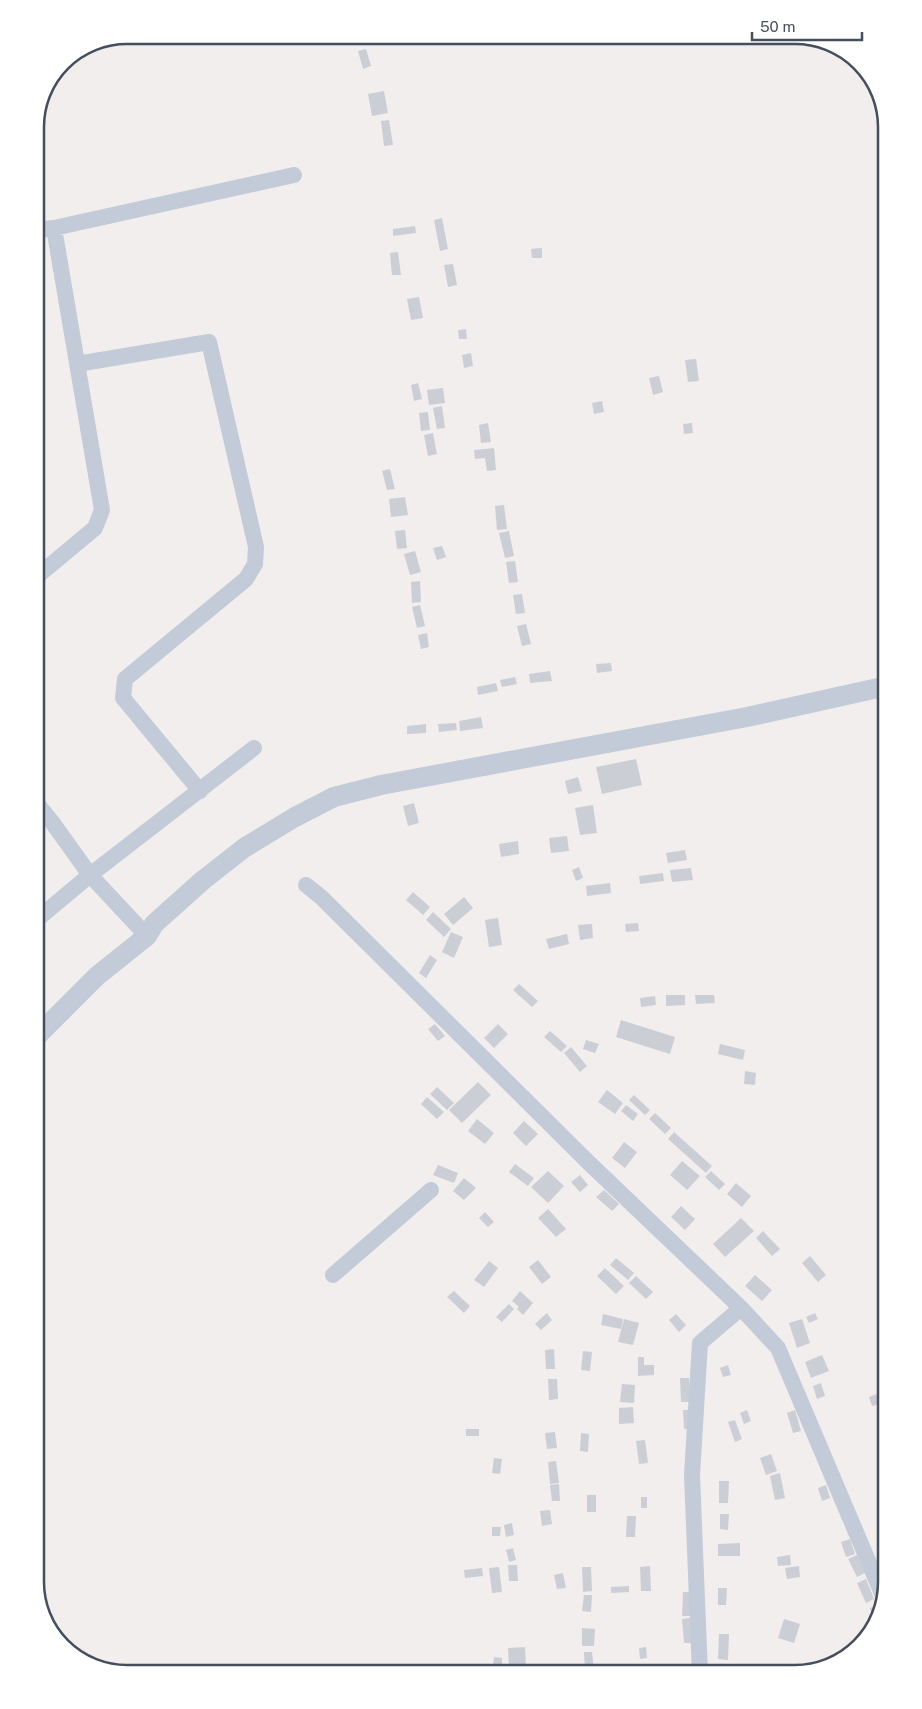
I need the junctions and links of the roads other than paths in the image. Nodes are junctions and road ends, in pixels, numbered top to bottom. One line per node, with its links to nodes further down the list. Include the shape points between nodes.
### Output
1 (294, 175): 2 (street)
2 (54, 228): 3 (street); 4 (street)
3 (44, 229)
4 (77, 364): 5 (street, via 102,510 95,528); 8 (street, via 209,342 256,548 255,564 246,579 125,679 122,698)
5 (44, 570)
6 (878, 688): 13 (street, via 747,717 381,785 334,797 244,848 154,924)
7 (254, 748): 8 (street)
8 (200, 790): 10 (street)
9 (44, 812): 10 (street)
10 (90, 875): 12 (street); 13 (street)
11 (306, 885): 17 (street)
12 (44, 913)
13 (147, 936): 14 (street, via 97,976)
14 (44, 1029)
15 (431, 1190): 16 (street)
16 (332, 1275)
17 (740, 1308): 18 (street, via 778,1348); 19 (street, via 700,1343 692,1475)
18 (878, 1584)
19 (700, 1665)

